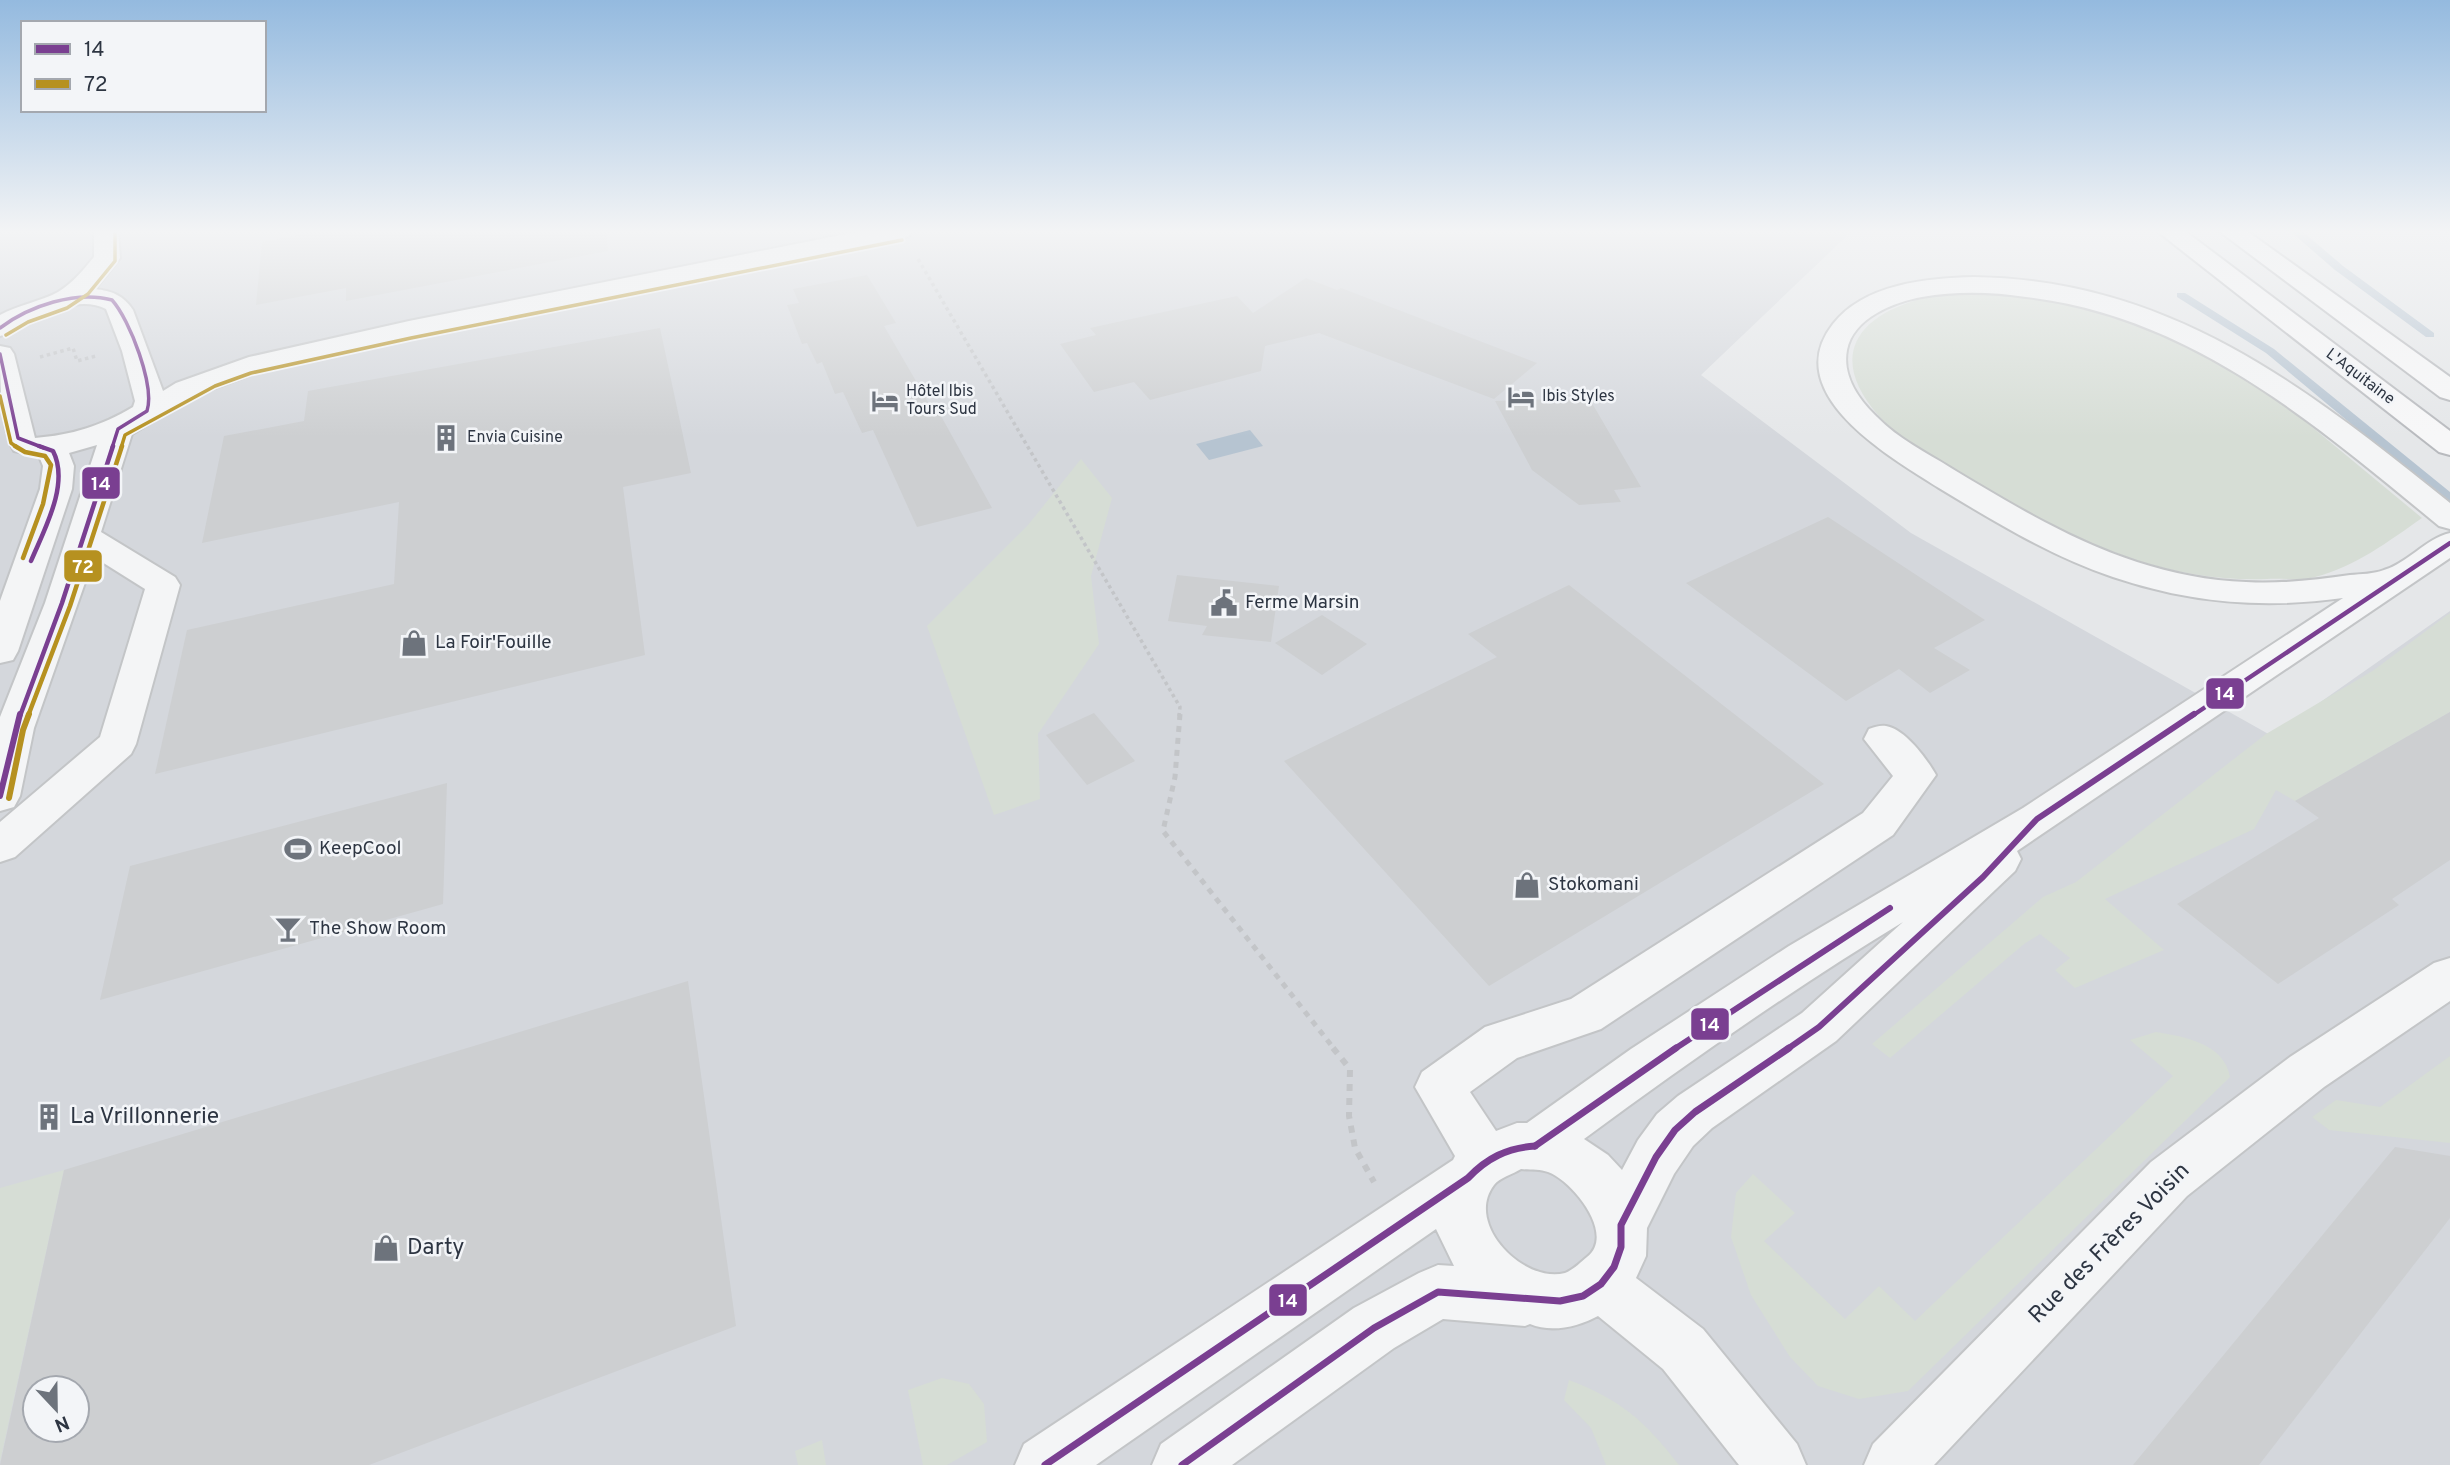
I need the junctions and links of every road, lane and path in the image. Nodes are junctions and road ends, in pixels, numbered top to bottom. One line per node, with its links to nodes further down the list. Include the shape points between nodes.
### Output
1 (64, 299): 11 (street)
2 (110, 299): 10 (street)
3 (120, 299): 10 (street)
4 (559, 299): 15 (street, via 248,365 212,377)
5 (941, 299): 32 (path, via 1180,707 1175,777 1163,831 1350,1069 1349,1116 1355,1148)
6 (1889, 299): 23 (street, via 1858,314 1836,340 1835,375 1844,396 1871,428 1967,492 2090,557 2175,584 2285,594)
7 (2091, 299): 19 (street, via 2124,308 2235,356)
8 (2257, 299): 16 (highway, L'Aquitaine)
9 (2324, 299): 14 (highway)
10 (118, 305): 12 (street)
11 (3, 323)
12 (134, 346): 13 (path, via 76,361 73,348); 15 (street, via 150,401)
13 (1, 361): 17 (street, via 18,438 25,444)
14 (2450, 391)
15 (132, 420): 17 (street, via 71,444); 20 (street)
16 (2450, 446)
17 (48, 447): 18 (street, via 60,465)
18 (52, 502): 22 (street, via 18,554); 24 (street)
19 (2450, 519)
20 (84, 536): 26 (street, via 15,728); 28 (street, via 163,585 161,594 117,744)
21 (2450, 543): 23 (street)
22 (0, 565)
23 (2394, 580): 27 (street)
24 (0, 650)
25 (1883, 739): 31 (street, via 1916,775 1878,824 1585,1015 1502,1042 1439,1087)
26 (0, 796)
27 (2037, 819): 30 (street, via 1794,967); 33 (street, via 1983,877 1819,1027 1675,1130)
28 (0, 846)
29 (2450, 977): 39 (street, Rue des Frères Voisin, via 2307,1072 2169,1179)
30 (1535, 1146): 31 (street, via 1509,1148); 33 (street, via 1581,1163 1600,1180)
31 (1477, 1169): 35 (street, via 1460,1201 1461,1226 1470,1250 1486,1272 1509,1290); 36 (street)
32 (1378, 1190)
33 (1621, 1225): 34 (street, via 1614,1267)
34 (1601, 1284): 35 (street, via 1583,1296); 38 (street, via 1684,1349)
35 (1536, 1300): 37 (street, via 1438,1292 1374,1328)
36 (1045, 1465)
37 (1182, 1465)
38 (1776, 1465)
39 (1894, 1465)

